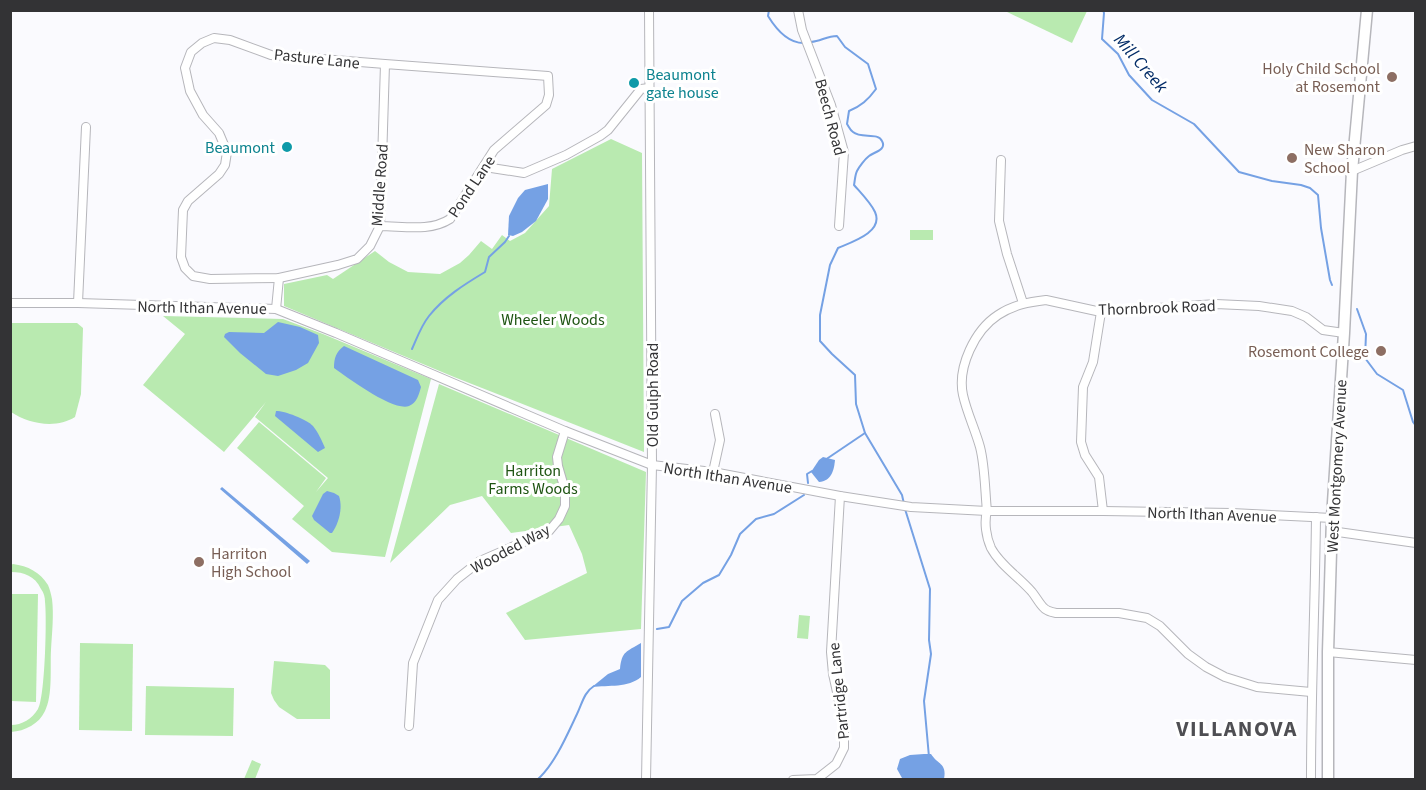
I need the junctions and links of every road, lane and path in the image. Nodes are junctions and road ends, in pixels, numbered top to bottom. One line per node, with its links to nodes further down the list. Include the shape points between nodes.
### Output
1 (649, 10): 5 (street, Old Gulph Road)
2 (798, 10): 13 (street, Beech Road, via 844,152)
3 (1367, 10): 11 (main road, West Montgomery Avenue)
4 (385, 64): 6 (street, Pasture Lane, via 548,76); 12 (street, Middle Road); 14 (street, Pasture Lane, via 271,55 214,38 191,52 185,68 190,92 219,133 227,152 219,174 183,210 181,257 185,268 193,276 210,279)
5 (649, 88): 10 (street, via 640,89 608,130 566,155 524,173); 23 (street, Old Gulph Road)
6 (546, 105): 10 (street, Pond Lane, via 494,150)
7 (86, 127): 16 (street)
8 (1416, 146): 11 (street)
9 (1001, 160): 17 (street, via 999,221)
10 (485, 166): 12 (street, Pond Lane, via 450,219 442,224)
11 (1352, 171): 20 (main road, West Montgomery Avenue)
12 (380, 226): 14 (street, Middle Road, via 370,246 357,259)
13 (839, 226)
14 (279, 278): 18 (street)
15 (10, 303): 16 (street, North Ithan Avenue)
16 (78, 303): 18 (street, North Ithan Avenue)
17 (1023, 303): 19 (street, Thornbrook Road, via 1046,300); 26 (street, Thornbrook Road, via 998,315 985,328 970,347 963,373 963,393 981,449)
18 (276, 309): 22 (street, North Ithan Avenue)
19 (1101, 312): 20 (street, Thornbrook Road, via 1216,304 1259,306 1292,311 1323,330); 27 (street, via 1093,362 1083,387 1081,442 1099,477)
20 (1344, 333): 29 (main road, West Montgomery Avenue)
21 (715, 414): 24 (street, via 720,440)
22 (565, 431): 23 (street, North Ithan Avenue); 35 (street, Wooded Way, via 557,457 566,506 549,531 480,561 438,600 413,663)
23 (652, 465): 24 (street, North Ithan Avenue); 36 (street, Old Gulph Road)
24 (713, 472): 25 (street, North Ithan Avenue)
25 (840, 496): 26 (street, North Ithan Avenue, via 911,507); 37 (street, Partridge Lane, via 831,652 844,724 844,748 836,764 817,779)
26 (987, 511): 27 (street, North Ithan Avenue); 34 (street, Thornbrook Road, via 991,548 1048,611 1119,613 1147,618 1206,668 1225,677 1257,687)
27 (1103, 511): 28 (street, North Ithan Avenue)
28 (1316, 517): 29 (street, North Ithan Avenue); 34 (street, West Montgomery Avenue)
29 (1332, 518): 30 (main road, West Montgomery Avenue)
30 (1331, 531): 31 (street); 32 (main road, West Montgomery Avenue)
31 (1416, 543)
32 (1328, 652): 33 (street); 39 (main road, West Montgomery Avenue)
33 (1416, 660)
34 (1311, 692): 38 (street, West Montgomery Avenue)
35 (409, 726)
36 (646, 780)
37 (793, 780)
38 (1311, 780)
39 (1328, 780)

